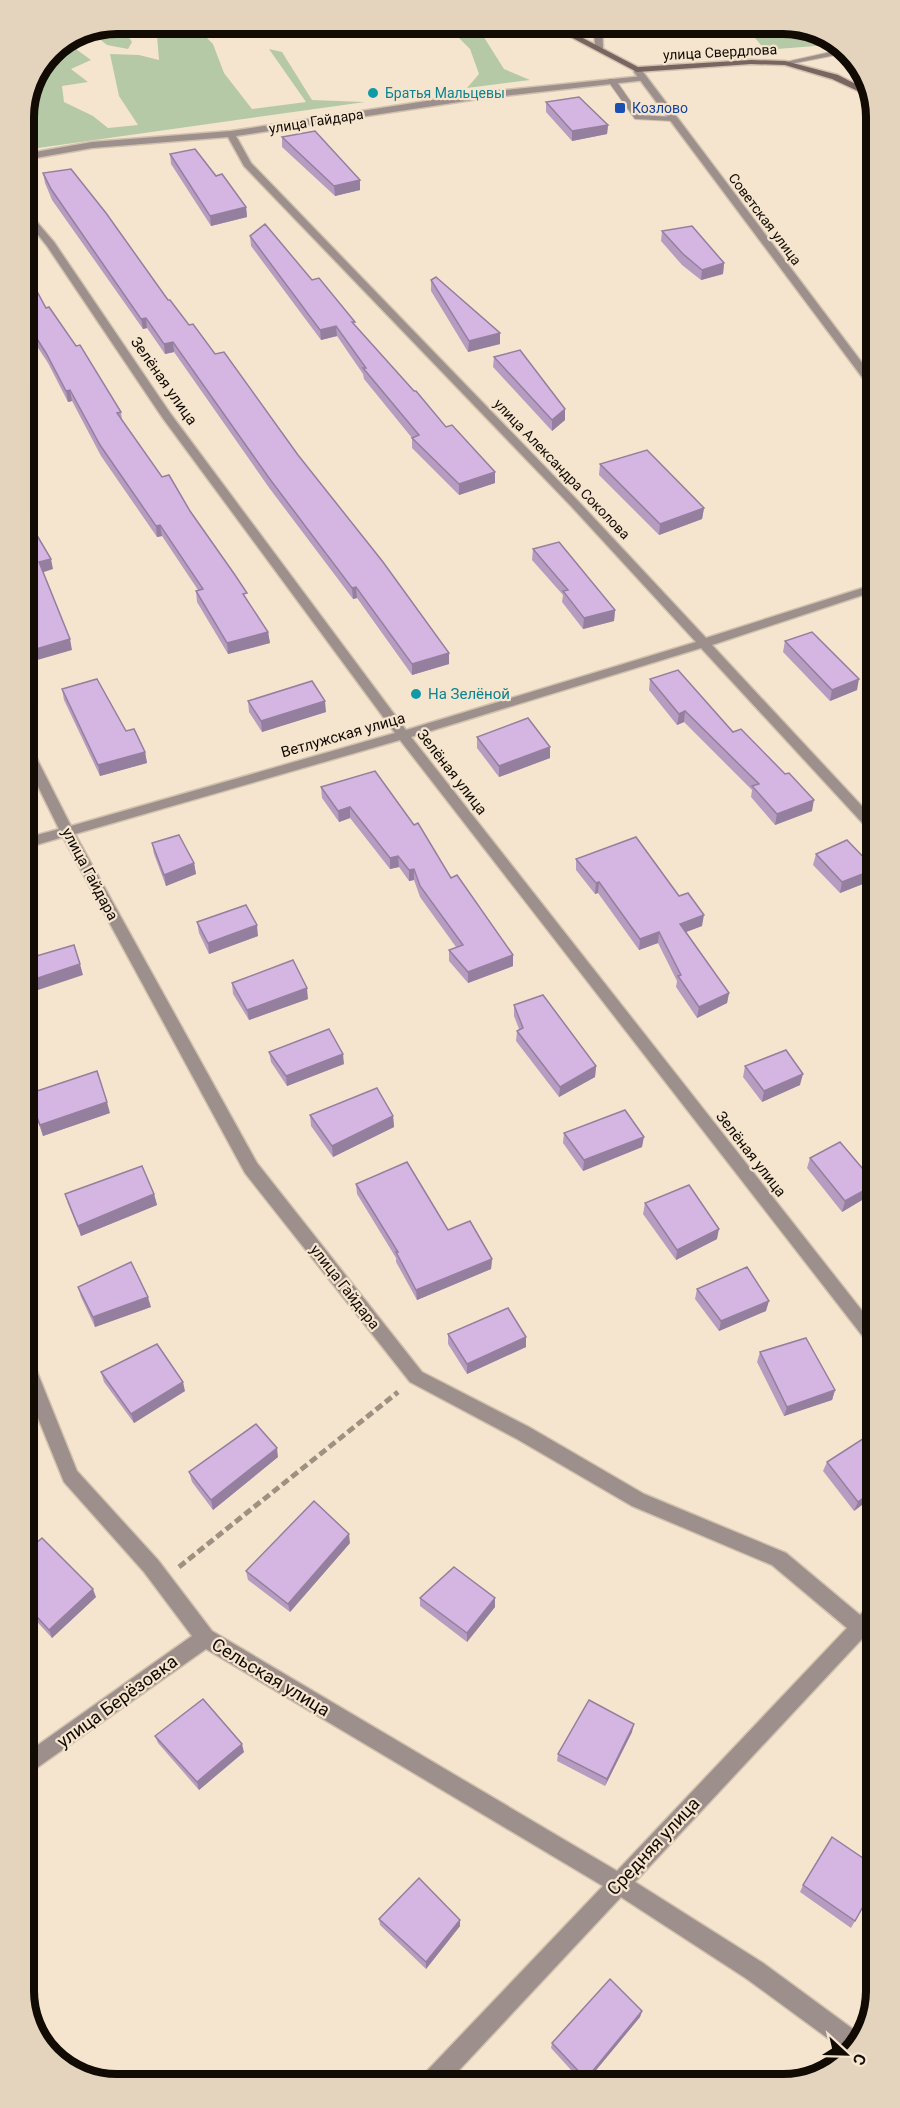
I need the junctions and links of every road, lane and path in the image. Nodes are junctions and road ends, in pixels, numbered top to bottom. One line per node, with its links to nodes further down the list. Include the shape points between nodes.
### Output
1 (572, 35): 3 (main road)
2 (598, 35): 3 (street)
3 (599, 48): 6 (main road)
4 (834, 53): 5 (lane)
5 (785, 63): 6 (main road, улица Свердлова, via 751,62); 8 (main road, улица Свердлова, via 835,77)
6 (640, 74): 7 (street, улица Гайдара); 9 (street, Советская улица)
7 (612, 81): 9 (lane, via 638,117); 10 (street, улица Гайдара, via 485,95)
8 (860, 90)
9 (673, 119): 13 (street, Советская улица)
10 (231, 134): 11 (street, улица Гайдара, via 92,145); 15 (street, улица Александра Соколова, via 247,164)
11 (35, 155)
12 (35, 224): 16 (street, Зелёная улица, via 166,415)
13 (866, 375)
14 (866, 590): 15 (street, Ветлужская улица)
15 (705, 643): 16 (street, Ветлужская улица); 18 (street, улица Александра Соколова)
16 (403, 735): 19 (street, Ветлужская улица); 21 (street, Зелёная улица)
17 (35, 767): 19 (street, улица Гайдара)
18 (866, 818)
19 (67, 832): 20 (street, Ветлужская улица); 22 (street, улица Гайдара, via 251,1168)
20 (35, 841)
21 (866, 1328)
22 (416, 1377): 24 (path); 26 (street, улица Гайдара, via 638,1500 779,1560)
23 (34, 1387): 24 (street, Сельская улица, via 70,1476)
24 (162, 1580): 27 (street, Сельская улица)
25 (866, 1621): 26 (street, Средняя улица)
26 (860, 1627): 29 (street, Средняя улица)
27 (205, 1638): 28 (street, улица Берёзовка); 29 (street, Сельская улица)
28 (34, 1760)
29 (618, 1883): 30 (street, Сельская улица, via 755,1971); 31 (street, Средняя улица)
30 (849, 2040)
31 (440, 2073)

